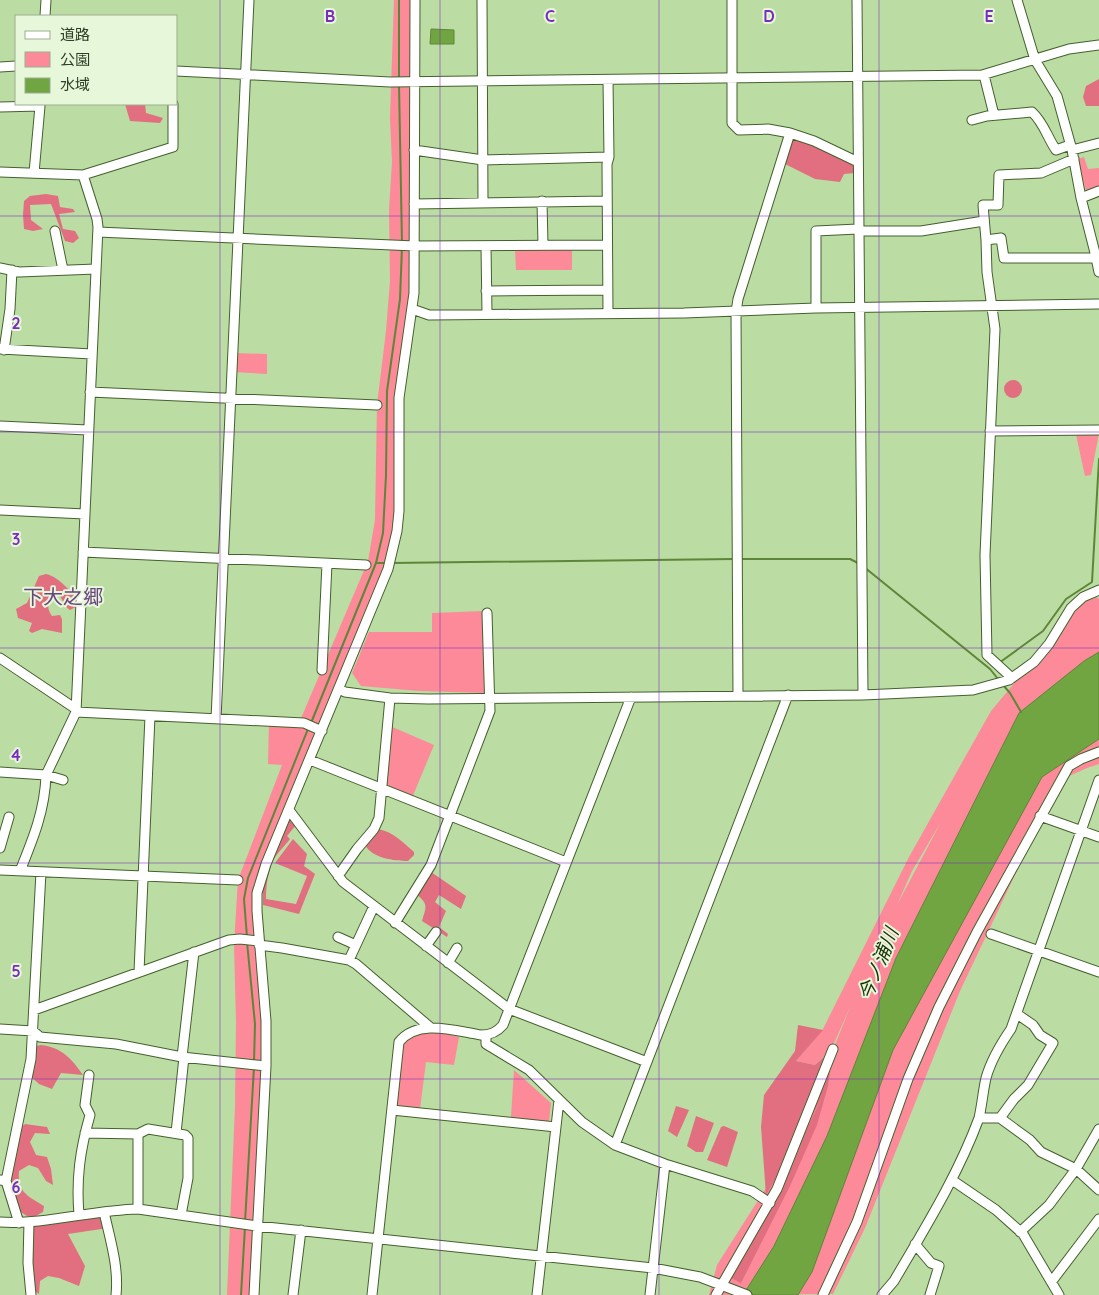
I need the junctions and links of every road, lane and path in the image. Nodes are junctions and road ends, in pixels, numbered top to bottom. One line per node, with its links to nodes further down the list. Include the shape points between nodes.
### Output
1 (46, 0): 8 (street)
2 (249, 0): 14 (street)
3 (415, 0): 20 (street)
4 (482, 0): 18 (street)
5 (732, 0): 17 (street)
6 (856, 0): 16 (street)
7 (1017, 0): 10 (street)
8 (45, 15)
9 (1099, 45): 10 (street)
10 (1035, 60): 15 (street); 29 (street, via 1056,96)
11 (15, 66): 12 (street)
12 (0, 67)
13 (178, 71): 14 (street)
14 (246, 74): 20 (street); 46 (street)
15 (984, 75): 16 (street); 24 (street)
16 (858, 76): 17 (street); 32 (street)
17 (733, 78): 19 (street); 26 (street, via 732,123 739,130 768,129)
18 (483, 80): 19 (street); 20 (street); 31 (street)
19 (608, 80): 30 (street)
20 (414, 81): 28 (street)
21 (40, 105): 23 (street); 34 (street)
22 (173, 105): 35 (street, via 173,147)
23 (0, 107)
24 (994, 115): 25 (street); 29 (street, via 1032,112 1041,120 1056,150)
25 (972, 120)
26 (790, 133): 32 (street); 65 (street)
27 (1099, 143): 29 (street)
28 (414, 150): 31 (street); 41 (street)
29 (1072, 151): 37 (street); 42 (street, via 1041,173 999,175 998,206 982,205)
30 (609, 157): 31 (street); 39 (street)
31 (484, 160): 40 (street)
32 (858, 162): 43 (street)
33 (0, 172): 34 (street)
34 (34, 173): 35 (street)
35 (83, 175): 45 (street)
36 (1099, 192): 37 (street)
37 (1081, 198): 52 (street)
38 (542, 201): 39 (street); 40 (street); 51 (street)
39 (608, 201): 48 (street)
40 (483, 202): 41 (street)
41 (414, 204): 49 (street)
42 (984, 221): 43 (street, via 921,231); 47 (street)
43 (858, 230): 62 (street); 63 (street, via 816,231)
44 (56, 231): 56 (street)
45 (98, 232): 46 (street); 54 (street)
46 (238, 239): 49 (street); 71 (street)
47 (986, 240): 52 (street, via 1001,238 1004,258); 61 (street)
48 (606, 245): 51 (street); 58 (street)
49 (412, 246): 50 (street); 64 (street)
50 (486, 246): 51 (street); 59 (street)
51 (543, 246)
52 (1097, 256): 57 (street)
53 (0, 268): 55 (street)
54 (96, 269): 56 (street); 69 (street)
55 (12, 270): 56 (street); 68 (street, via 10,309)
56 (63, 270)
57 (1099, 272)
58 (608, 290): 59 (street); 66 (street)
59 (486, 291): 67 (street)
60 (1099, 304): 61 (street)
61 (991, 306): 62 (street); 76 (street, via 995,329)
62 (860, 307): 63 (street); 90 (street)
63 (816, 308): 65 (street)
64 (412, 309): 67 (street, via 429,315); 88 (street, via 399,398 399,511 394,545 388,569)
65 (736, 312): 66 (street); 91 (street)
66 (608, 313): 67 (street)
67 (487, 314)
68 (2, 350): 69 (street)
69 (92, 354): 70 (street)
70 (90, 392): 71 (street); 74 (street)
71 (231, 398): 72 (street); 80 (street)
72 (377, 405)
73 (0, 426): 74 (street)
74 (88, 430): 78 (street)
75 (1099, 430): 76 (street)
76 (990, 431): 87 (street, via 984,555 987,655)
77 (0, 510): 78 (street)
78 (85, 514): 79 (street)
79 (83, 552): 80 (street); 95 (street)
80 (224, 560): 81 (street); 97 (street)
81 (327, 564): 82 (street); 86 (street)
82 (366, 565)
83 (1099, 590): 87 (street, via 1083,597 1071,608 1034,662)
84 (487, 613): 94 (street)
85 (0, 658): 95 (street)
86 (322, 670)
87 (1012, 678): 90 (street, via 973,690)
88 (339, 690): 93 (street); 98 (street)
89 (788, 695): 90 (street); 91 (street); 145 (street)
90 (863, 695)
91 (738, 696): 92 (street)
92 (630, 697): 94 (street); 113 (street)
93 (390, 698): 94 (street); 105 (street)
94 (490, 699): 107 (street, via 490,711)
95 (76, 710): 96 (street); 102 (street)
96 (150, 716): 97 (street); 117 (street)
97 (216, 719): 98 (street, via 304,723)
98 (320, 730): 100 (street)
99 (1099, 752): 108 (street, via 1069,766)
100 (310, 760): 105 (street); 106 (street)
101 (0, 772): 102 (street)
102 (46, 775): 103 (street); 115 (street, via 40,820)
103 (63, 780)
104 (1099, 780): 110 (street)
105 (382, 788): 107 (street); 118 (street, via 381,809 374,829)
106 (289, 810): 118 (street); 125 (street, via 259,887)
107 (450, 816): 113 (street); 121 (street, via 431,865)
108 (1040, 816): 110 (street); 189 (street, via 939,1007 908,1079 857,1222)
109 (9, 817): 112 (street)
110 (1081, 831): 111 (street); 130 (street)
111 (1099, 837)
112 (0, 848)
113 (566, 862): 136 (street)
114 (0, 870): 115 (street)
115 (20, 871): 116 (street)
116 (41, 872): 117 (street); 137 (street)
117 (143, 876): 119 (street); 134 (street)
118 (338, 876): 120 (street)
119 (238, 880)
120 (374, 906): 121 (street); 126 (street)
121 (395, 923): 127 (street)
122 (436, 932): 127 (street)
123 (991, 934): 130 (street)
124 (338, 937): 126 (street)
125 (259, 943): 131 (street, via 229,940); 132 (street); 146 (street, via 266,1021)
126 (356, 946): 129 (street); 132 (street)
127 (426, 946): 133 (street)
128 (457, 948): 133 (street)
129 (365, 950)
130 (1039, 951): 135 (street); 138 (street)
131 (194, 952): 134 (street); 144 (street)
132 (349, 960): 139 (street)
133 (448, 962): 136 (street)
134 (139, 972): 137 (street)
135 (1099, 972)
136 (509, 1009): 142 (street, via 504,1025); 145 (street)
137 (34, 1010): 141 (street)
138 (1017, 1014): 150 (street, via 993,1058); 151 (street, via 1054,1043 1028,1085)
139 (431, 1028): 142 (street); 149 (street, via 411,1031 399,1042)
140 (0, 1029): 141 (street)
141 (33, 1031): 144 (street, via 40,1037 116,1044); 160 (street, via 31,1059)
142 (486, 1035): 148 (street, via 486,1044 529,1070)
143 (833, 1049): 163 (street)
144 (183, 1057): 146 (street); 155 (street)
145 (647, 1062): 157 (street)
146 (263, 1065): 171 (street)
147 (90, 1075): 154 (street, via 85,1105 90,1115)
148 (560, 1100): 152 (street); 157 (street, via 582,1122)
149 (392, 1110): 152 (street); 174 (street)
150 (979, 1118): 151 (street); 161 (street)
151 (1000, 1118): 159 (street, via 1041,1152)
152 (556, 1128): 176 (street)
153 (1099, 1129): 159 (street)
154 (85, 1133): 156 (street); 166 (street, via 77,1188)
155 (176, 1133): 156 (street, via 148,1129); 167 (street, via 188,1138 188,1178)
156 (138, 1134): 164 (street)
157 (615, 1145): 158 (street)
158 (665, 1164): 163 (street, via 752,1191); 177 (street)
159 (1076, 1169): 162 (street); 173 (street, via 1049,1205)
160 (3, 1180): 170 (street)
161 (952, 1180): 173 (street, via 996,1210); 175 (street)
162 (1099, 1190)
163 (770, 1203): 179 (street)
164 (138, 1209): 165 (street); 167 (street)
165 (104, 1212): 166 (street); 181 (street, via 116,1268)
166 (79, 1215): 170 (street)
167 (181, 1215): 171 (street)
168 (1099, 1219): 178 (street)
169 (0, 1222): 170 (street)
170 (24, 1223): 180 (street)
171 (257, 1226): 172 (street); 182 (street)
172 (301, 1230): 174 (street); 183 (street)
173 (1020, 1232): 178 (street)
174 (378, 1239): 176 (street); 184 (street)
175 (916, 1244): 190 (street); 191 (street, via 930,1263 939,1266)
176 (542, 1256): 177 (street); 185 (street)
177 (653, 1268): 179 (street, via 684,1272); 186 (street)
178 (1052, 1281): 192 (street)
179 (723, 1284): 187 (street); 188 (street)
180 (31, 1295)
181 (116, 1295)
182 (254, 1295)
183 (293, 1295)
184 (372, 1295)
185 (538, 1295)
186 (650, 1295)
187 (716, 1295)
188 (747, 1295)
189 (823, 1295)
190 (882, 1295)
191 (930, 1295)
192 (1059, 1295)

